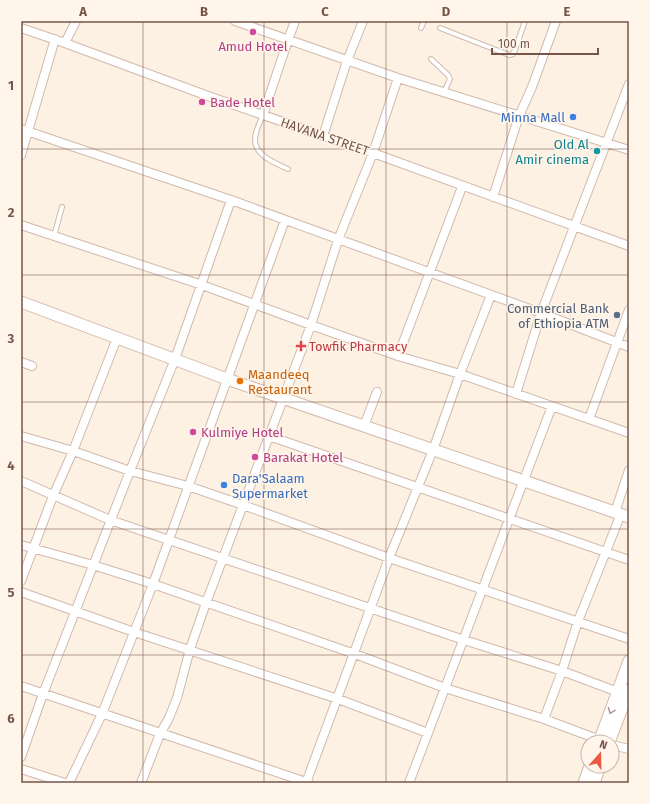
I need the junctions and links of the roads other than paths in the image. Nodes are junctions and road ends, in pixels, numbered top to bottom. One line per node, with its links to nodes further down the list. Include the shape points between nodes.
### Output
1 (76, 21): 13 (street)
2 (235, 21): 12 (street)
3 (295, 21): 12 (street)
4 (363, 21): 15 (street)
5 (424, 21): 9 (lane)
6 (525, 21): 10 (lane, via 515,50 510,55)
7 (556, 21): 20 (street)
8 (21, 28): 11 (street, HAVANA STREET)
9 (421, 28)
10 (440, 28)
11 (55, 39): 13 (street, HAVANA STREET); 21 (street)
12 (288, 40): 15 (street); 19 (street)
13 (65, 43): 19 (street, HAVANA STREET)
14 (431, 58): 18 (lane, via 450,79)
15 (347, 61): 16 (street); 22 (street)
16 (398, 78): 18 (street); 25 (street)
17 (629, 84): 23 (street)
18 (444, 93): 20 (street)
19 (263, 115): 22 (street, HAVANA STREET); 27 (lane, via 255,138 256,148 267,159)
20 (519, 116): 23 (street); 29 (street)
21 (25, 131): 26 (street); 30 (street)
22 (323, 136): 25 (street, HAVANA STREET)
23 (606, 143): 24 (street); 33 (street)
24 (629, 150)
25 (373, 153): 28 (street, HAVANA STREET); 36 (street)
26 (21, 154)
27 (288, 169)
28 (462, 187): 29 (street, HAVANA STREET); 38 (street)
29 (493, 197): 33 (street, HAVANA STREET)
30 (231, 200): 32 (street); 39 (street)
31 (62, 207): 35 (lane)
32 (285, 220): 36 (street); 42 (street)
33 (575, 226): 37 (street, HAVANA STREET); 44 (street)
34 (22, 228): 35 (street)
35 (54, 236): 39 (street)
36 (338, 240): 38 (street); 45 (street)
37 (629, 246)
38 (430, 273): 40 (street); 49 (street)
39 (202, 285): 42 (street); 50 (street)
40 (491, 295): 44 (street); 53 (street)
41 (21, 302): 46 (street)
42 (254, 304): 45 (street); 54 (street)
43 (629, 310): 47 (street)
44 (541, 313): 47 (street); 56 (street)
45 (311, 325): 49 (street); 57 (street)
46 (117, 338): 50 (street); 64 (street)
47 (617, 342): 48 (street); 59 (street)
48 (629, 347)
49 (398, 356): 53 (street)
50 (175, 359): 54 (street); 67 (street)
51 (21, 362): 52 (street)
52 (32, 366)
53 (460, 374): 56 (street); 65 (street)
54 (227, 379): 57 (street); 70 (street)
55 (376, 392): 60 (street)
56 (516, 394): 58 (street)
57 (284, 398): 60 (street); 63 (street)
58 (552, 406): 59 (street); 68 (street)
59 (589, 419): 61 (street)
60 (364, 426): 65 (street)
61 (629, 433)
62 (21, 436): 64 (street)
63 (269, 436): 71 (street); 73 (street)
64 (73, 450): 67 (street); 72 (street)
65 (433, 450): 68 (street); 71 (street)
66 (629, 470): 74 (street)
67 (130, 471): 70 (street); 76 (street)
68 (524, 480): 74 (street); 75 (street)
69 (21, 481): 72 (street)
70 (188, 486): 73 (street); 77 (street)
71 (418, 487): 75 (street); 82 (street)
72 (53, 496): 76 (street); 79 (street)
73 (243, 505): 81 (street); 82 (street)
74 (621, 514): 80 (street)
75 (510, 519): 80 (street); 87 (street)
76 (110, 520): 77 (street); 84 (street)
77 (170, 540): 81 (street); 86 (street)
78 (21, 545): 79 (street)
79 (34, 549): 84 (street); 85 (street)
80 (605, 552): 83 (street); 92 (street)
81 (223, 558): 89 (street); 90 (street)
82 (389, 558): 87 (street); 90 (street)
83 (629, 560)
84 (93, 565): 86 (street); 91 (street)
85 (21, 581)
86 (153, 584): 89 (street); 93 (street)
87 (483, 590): 92 (street); 95 (street)
88 (21, 592): 91 (street)
89 (206, 603): 96 (street); 97 (street)
90 (372, 608): 95 (street); 97 (street)
91 (75, 611): 93 (street); 103 (street)
92 (578, 621): 94 (street); 99 (street)
93 (134, 632): 96 (street); 105 (street)
94 (629, 639)
95 (464, 640): 99 (street); 101 (street)
96 (190, 649): 104 (street); 108 (street, via 177,698)
97 (355, 654): 101 (street); 104 (street)
98 (629, 661): 102 (street)
99 (562, 671): 102 (street); 106 (street)
100 (21, 686): 103 (street)
101 (445, 688): 106 (street); 107 (street)
102 (626, 693): 110 (street)
103 (43, 694): 105 (street); 111 (street)
104 (338, 699): 107 (street); 116 (street)
105 (102, 714): 108 (street); 114 (street)
106 (544, 719): 109 (street)
107 (428, 733): 117 (street)
108 (160, 734): 115 (street); 116 (street)
109 (584, 734)
110 (606, 734)
111 (21, 757)
112 (21, 769): 113 (street)
113 (65, 783)
114 (69, 783)
115 (141, 783)
116 (307, 783)
117 (409, 783)

